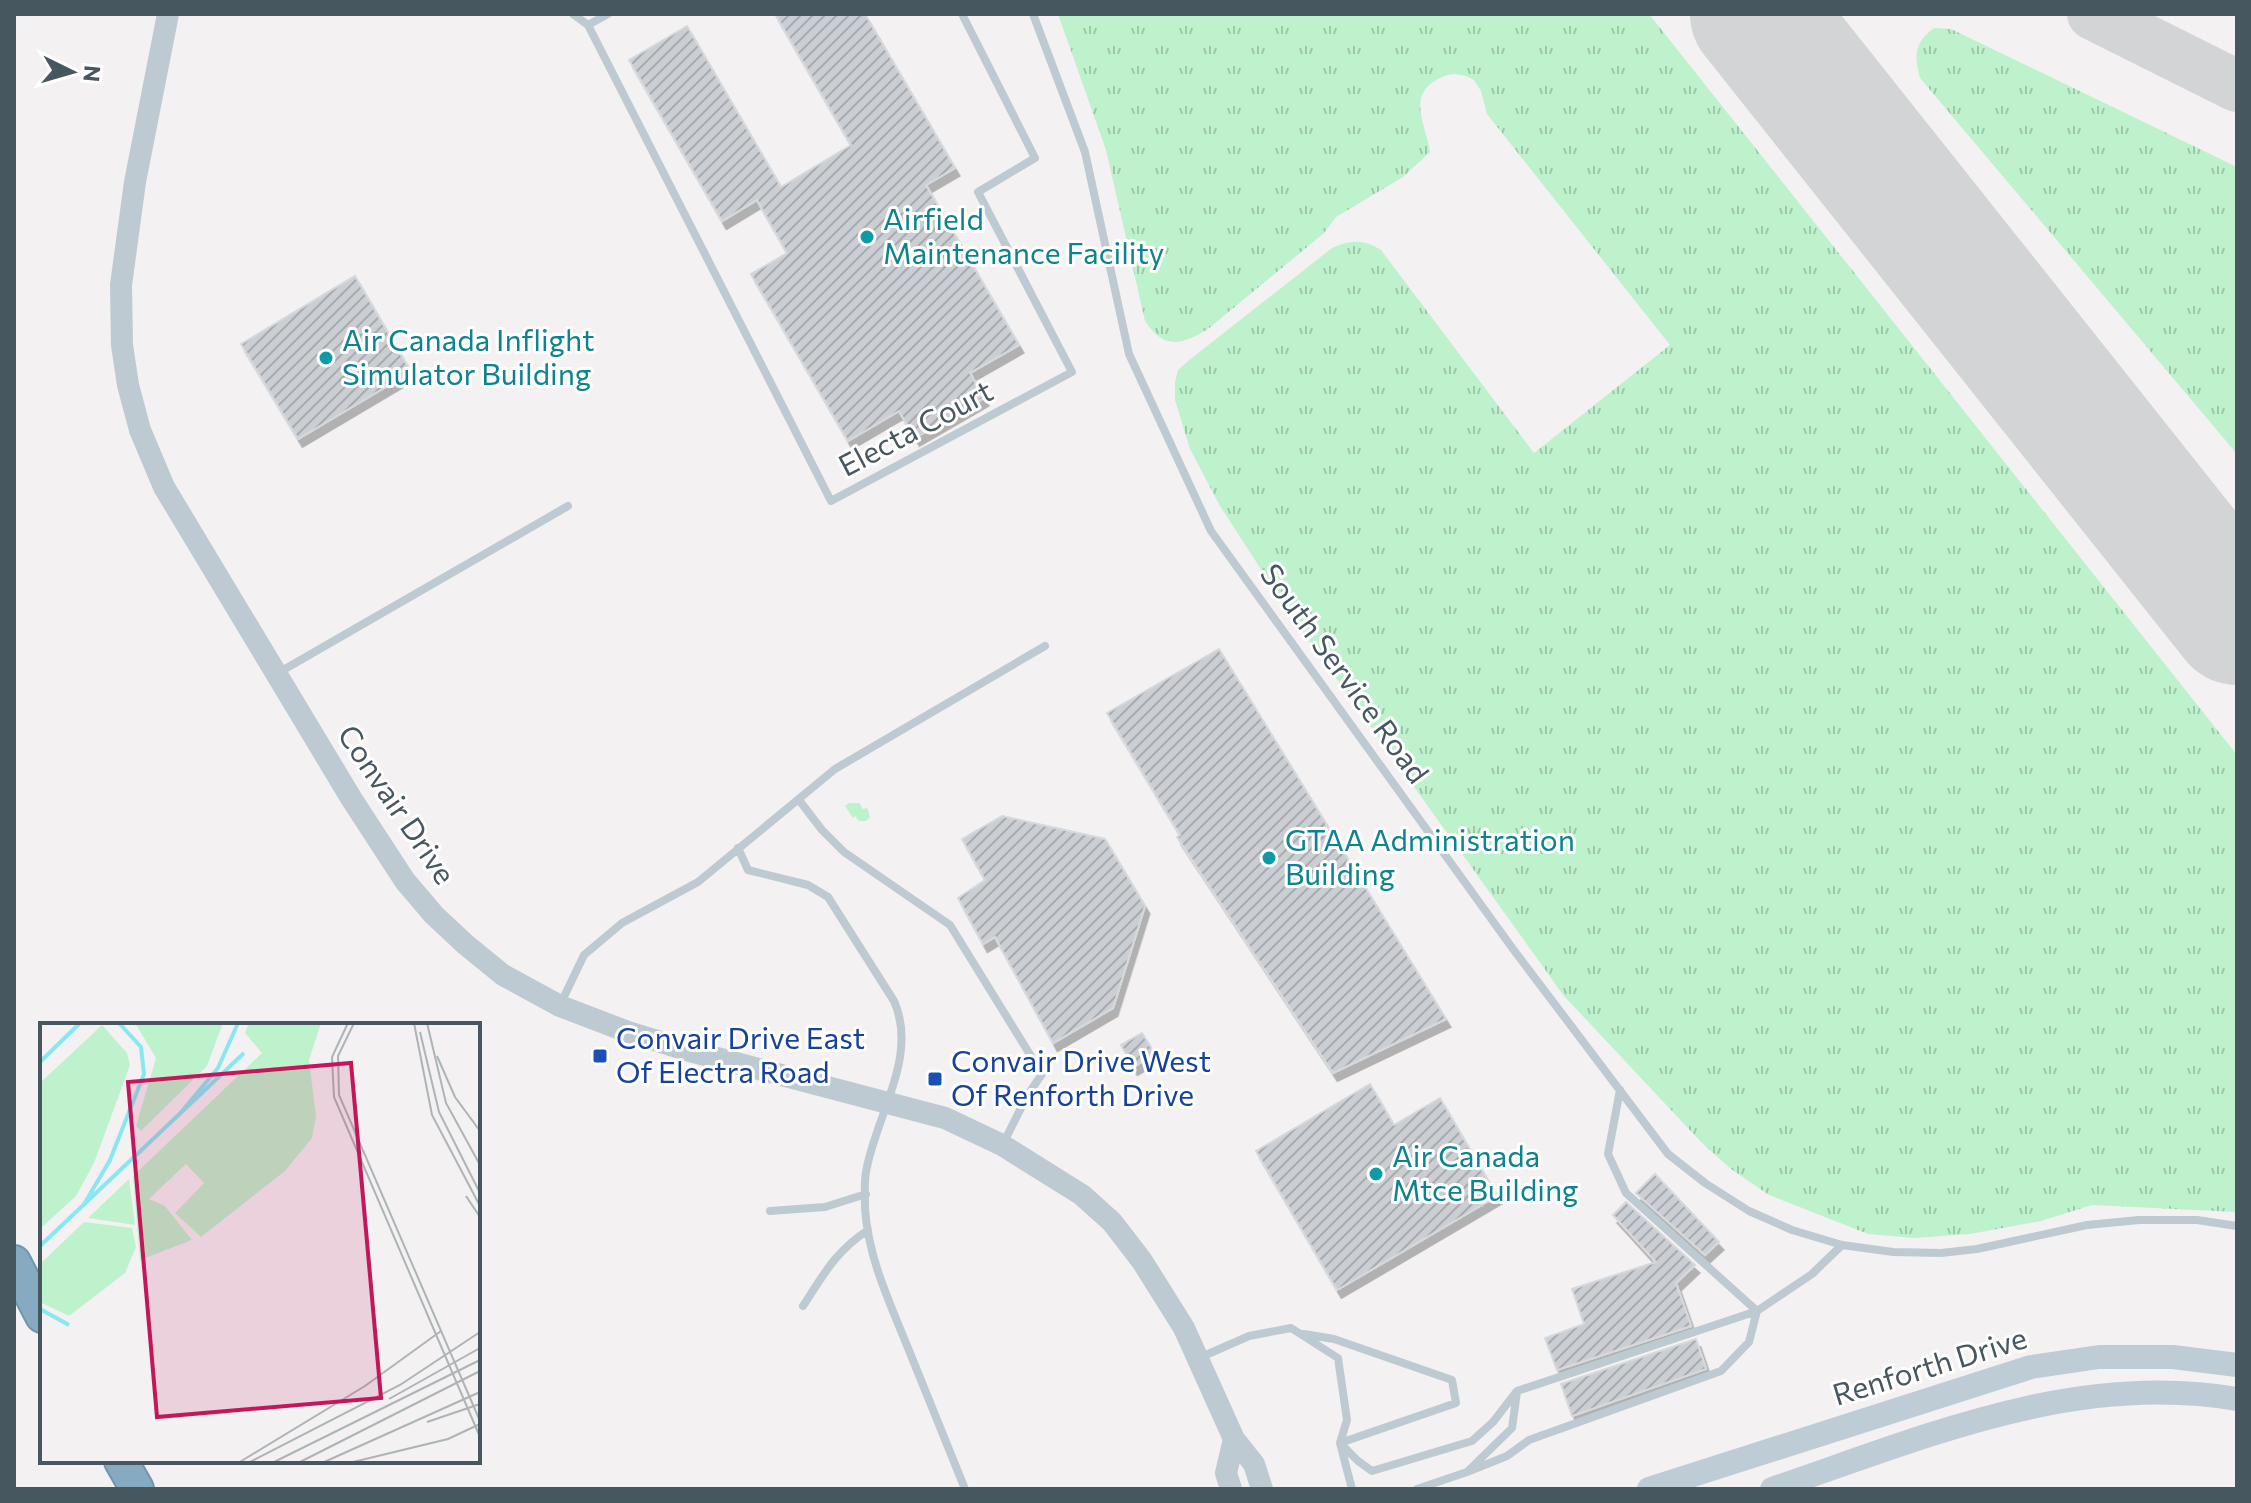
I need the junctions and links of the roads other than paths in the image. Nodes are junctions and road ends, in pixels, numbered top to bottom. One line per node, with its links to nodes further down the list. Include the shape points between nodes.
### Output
1 (168, 14): 9 (street, Convair Drive, via 121,285 128,385 164,487)
2 (608, 14): 6 (lane)
3 (962, 14): 6 (lane, Electa Court, via 1035,158 978,192 1072,372 831,501)
4 (1033, 14): 13 (lane, South Service Road, via 1085,152 1129,354 1211,531)
5 (574, 16): 6 (lane)
6 (588, 25)
7 (568, 506): 9 (lane)
8 (1045, 646): 10 (lane, via 835,769)
9 (277, 674): 12 (street, Convair Drive, via 405,881 434,915 503,975)
10 (799, 800): 11 (lane); 15 (lane, via 844,852 950,925 1042,1074)
11 (738, 848): 12 (lane, via 698,882 622,923 584,955); 14 (lane, via 748,870 808,885 828,897 894,1001 903,1035)
12 (560, 1006): 14 (street, Convair Drive, via 665,1043)
13 (1620, 1090): 20 (lane, South Service Road, via 1668,1154 1705,1183 1749,1211); 23 (lane, via 1608,1154 1626,1193)
14 (888, 1101): 15 (street, Convair Drive, via 945,1118); 16 (lane, via 866,1172)
15 (1002, 1145): 26 (street, Convair Drive, via 1082,1195 1112,1222 1142,1261)
16 (866, 1194): 17 (lane, via 825,1207); 19 (lane)
17 (770, 1211)
18 (2237, 1226): 20 (lane, South Service Road, via 2197,1220 2087,1225 1941,1253)
19 (868, 1230): 22 (lane, via 834,1258); 35 (lane, via 885,1292)
20 (1842, 1245): 23 (lane, via 1812,1274)
21 (14, 1262): 24 (highway)
22 (803, 1306)
23 (1757, 1311): 28 (lane); 33 (lane, via 1749,1342 1721,1371 1529,1440 1507,1456)
24 (40, 1312)
25 (1304, 1334): 26 (lane, via 1291,1328 1249,1336); 31 (lane, via 1338,1358 1347,1420); 31 (lane, via 1334,1339 1452,1380 1456,1403)
26 (1198, 1358): 30 (street, Convair Drive)
27 (2237, 1365): 40 (main road, Renforth Drive, via 2114,1357 2031,1367)
28 (1517, 1391): 31 (lane, via 1472,1441 1372,1471); 33 (lane, via 1512,1428)
29 (2237, 1399): 41 (main road, via 2114,1392 2042,1403)
30 (1234, 1439): 36 (street, via 1226,1473); 37 (street, Convair Drive, via 1254,1464)
31 (1340, 1443): 38 (lane)
32 (122, 1463): 34 (highway)
33 (1467, 1472): 39 (lane)
34 (137, 1489)
35 (965, 1489)
36 (1231, 1489)
37 (1262, 1489)
38 (1352, 1489)
39 (1417, 1489)
40 (1649, 1489)
41 (1772, 1489)

